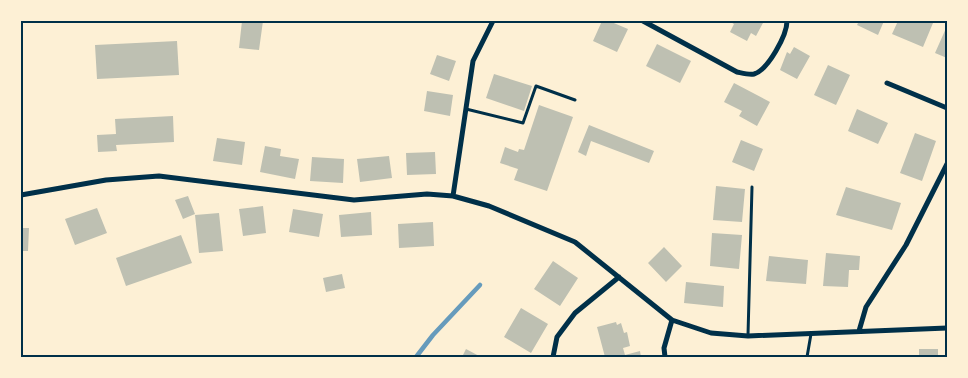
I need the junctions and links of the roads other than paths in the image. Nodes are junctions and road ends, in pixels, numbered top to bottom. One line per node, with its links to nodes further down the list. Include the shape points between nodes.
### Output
1 (493, 21): 8 (street, via 473,61)
2 (643, 21): 4 (street)
3 (788, 21): 4 (street, via 788,31 764,69 752,74 737,72)
4 (652, 23)
5 (887, 83): 7 (street)
6 (575, 100): 8 (lane, via 536,86 523,123)
7 (947, 108)
8 (466, 109): 12 (street)
9 (947, 164): 16 (street, via 906,245 866,307)
10 (752, 187): 18 (lane)
11 (21, 195): 12 (street, via 106,180 159,176 354,200 427,194)
12 (454, 196): 13 (street, via 489,206 575,242)
13 (619, 277): 14 (street); 19 (street, via 575,313 557,337)
14 (672, 320): 18 (street, via 711,333); 20 (street, via 664,348)
15 (947, 328): 16 (street)
16 (859, 332): 17 (street)
17 (811, 334): 18 (street); 21 (lane)
18 (748, 336)
19 (553, 357)
20 (665, 357)
21 (807, 357)

